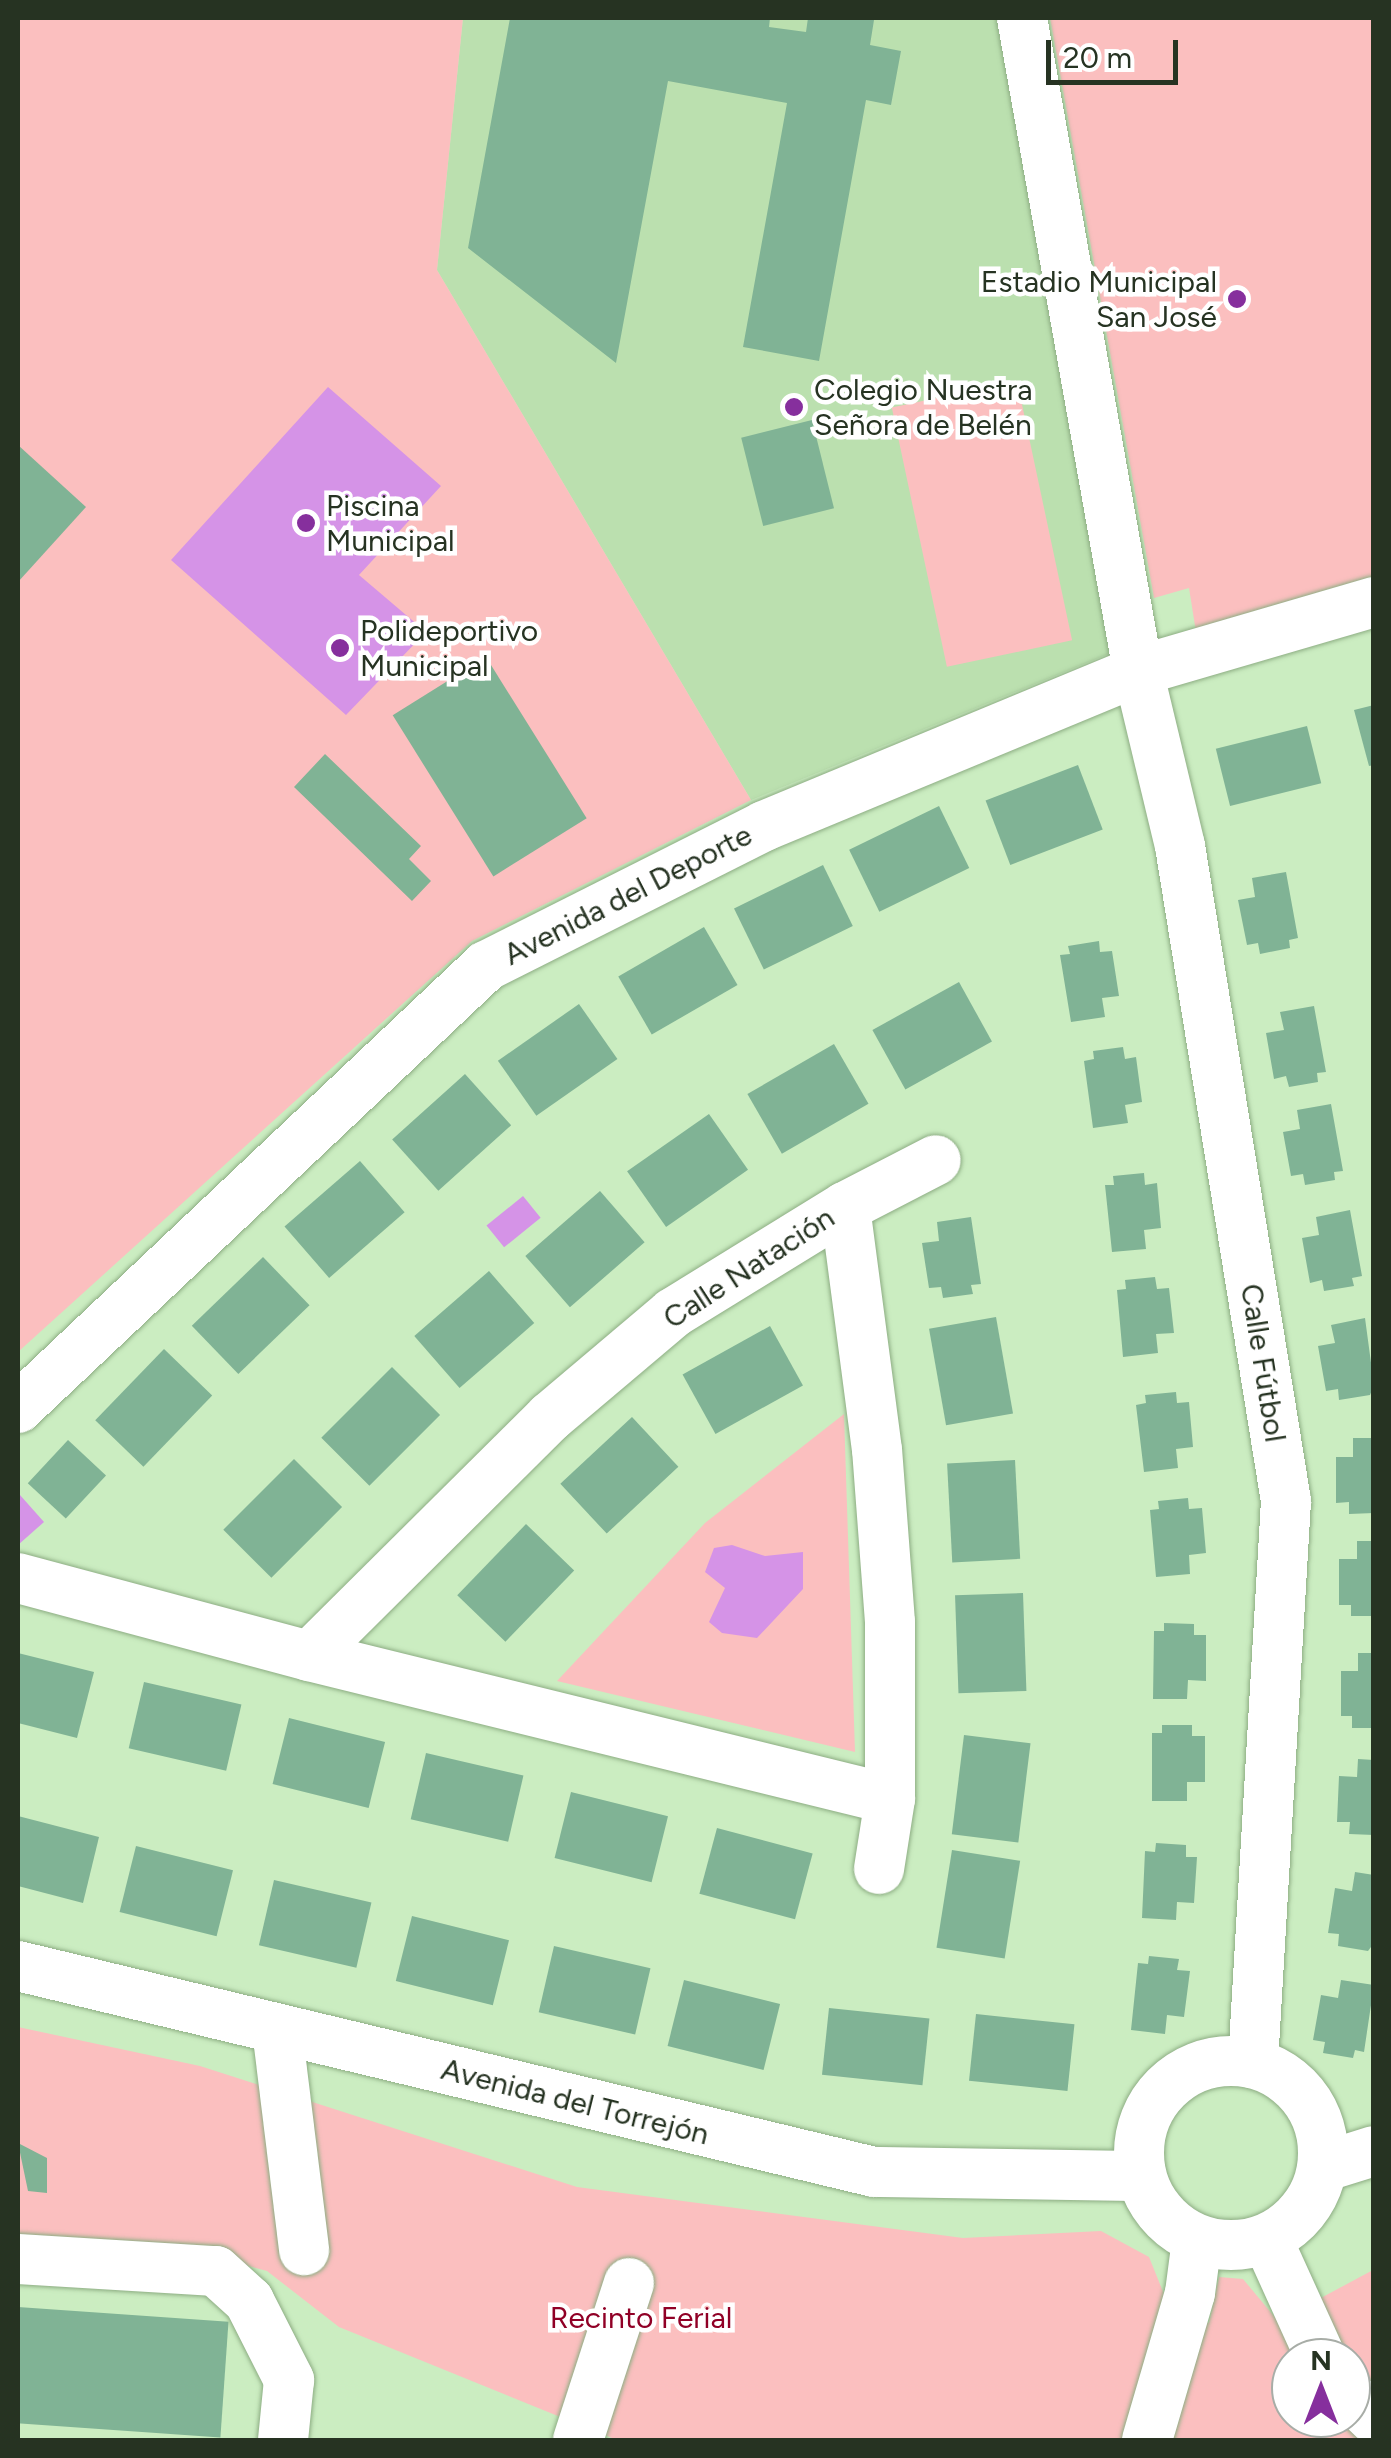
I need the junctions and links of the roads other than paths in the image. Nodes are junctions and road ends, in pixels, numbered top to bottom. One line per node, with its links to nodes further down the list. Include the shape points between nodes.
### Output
1 (1022, 18): 3 (street, Calle Fútbol)
2 (1374, 602): 3 (street, Avenida del Deporte)
3 (1138, 672): 6 (street, Avenida del Deporte, via 764,826 486,966); 13 (street, Calle Fútbol, via 1180,846 1286,1501)
4 (936, 1160): 5 (street)
5 (845, 1207): 8 (street, Calle Natación, via 672,1313 550,1418); 9 (street, Calle Natación, via 879,1469 890,1622)
6 (18, 1408)
7 (18, 1578): 8 (street)
8 (309, 1656): 9 (street)
9 (890, 1799): 10 (street, Calle Natación)
10 (879, 1869)
11 (18, 1966): 12 (street, Avenida del Torrejón)
12 (277, 2029): 16 (street, Avenida del Torrejón, via 874,2172); 19 (street)
13 (1253, 2064): 15 (street, via 1294,2086 1314,2111); 16 (street, via 1221,2061 1172,2082 1150,2106 1140,2137)
14 (1374, 2151): 15 (street)
15 (1323, 2166): 17 (street, via 1314,2196 1294,2222)
16 (1140, 2176): 18 (street, via 1154,2205)
17 (1267, 2239): 18 (street, via 1229,2246); 22 (street)
18 (1197, 2240): 25 (street, via 1190,2293)
19 (304, 2250)
20 (18, 2259): 23 (street, via 216,2271 250,2301 288,2380)
21 (629, 2283): 24 (street)
22 (1312, 2338)
23 (283, 2440)
24 (578, 2440)
25 (1147, 2440)

